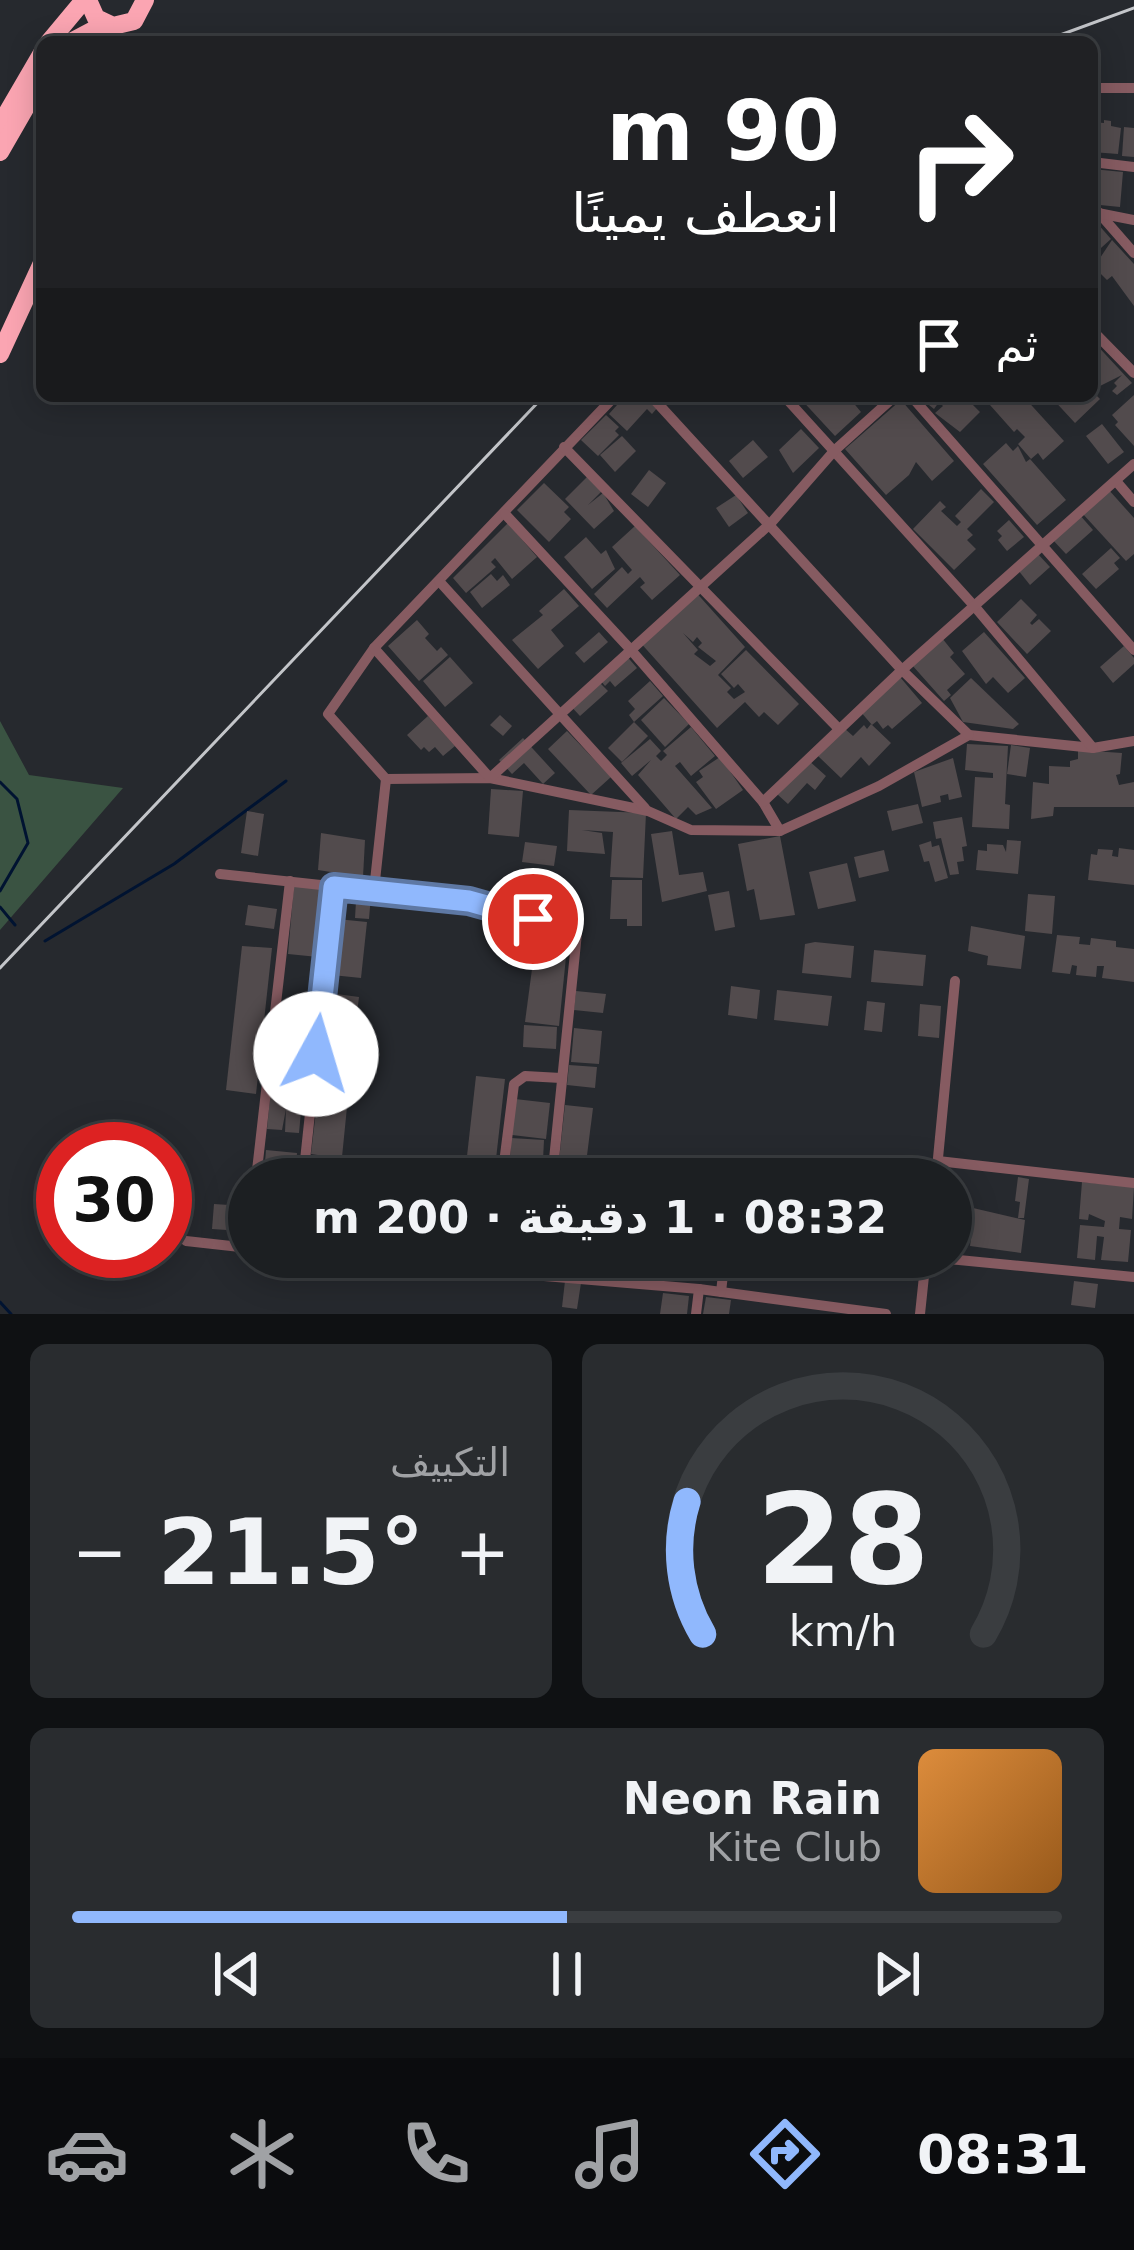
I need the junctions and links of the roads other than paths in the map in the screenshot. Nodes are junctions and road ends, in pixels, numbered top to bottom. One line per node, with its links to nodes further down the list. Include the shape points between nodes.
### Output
1 (145, 0): 3 (highway)
2 (96, 18): 3 (highway, via 120,26); 4 (highway)
3 (134, 20): 5 (highway)
4 (61, 36)
5 (127, 36)
6 (36, 63): 10 (highway)
7 (1098, 88): 8 (street)
8 (1134, 88)
9 (36, 89): 11 (highway)
10 (0, 125)
11 (0, 152)
12 (1098, 163): 13 (street)
13 (1134, 167)
14 (1098, 213): 16 (street)
15 (1098, 216): 17 (street)
16 (1134, 220)
17 (1134, 254)
18 (36, 276): 20 (highway)
19 (1098, 337): 21 (street)
20 (0, 354)
21 (1134, 374)
22 (609, 402): 27 (street)
23 (657, 402): 33 (street)
24 (789, 402): 28 (street)
25 (888, 402): 28 (street)
26 (916, 402): 34 (street)
27 (564, 447): 32 (street); 36 (street)
28 (834, 451): 33 (street); 37 (street)
29 (1134, 464): 30 (street)
30 (1116, 481): 31 (street); 34 (street)
31 (1134, 502)
32 (505, 514): 35 (street); 39 (street)
33 (771, 523): 36 (street); 41 (street)
34 (1042, 548): 37 (street); 40 (street)
35 (440, 581): 38 (street); 42 (street)
36 (702, 586): 39 (street); 43 (street)
37 (976, 608): 41 (street); 46 (street)
38 (374, 648): 47 (street, via 328,713); 48 (street)
39 (632, 650): 42 (street); 49 (street)
40 (1134, 650)
41 (902, 670): 43 (street); 44 (street)
42 (560, 714): 48 (street); 50 (street)
43 (838, 729): 49 (street)
44 (969, 735): 46 (street); 51 (street)
45 (1134, 741): 46 (street)
46 (1093, 748)
47 (386, 778): 48 (street); 55 (street)
48 (490, 778): 50 (street)
49 (763, 802): 51 (street)
50 (648, 811): 51 (street, via 712,833)
51 (780, 831)
52 (220, 874): 53 (street)
53 (290, 880): 54 (street); 58 (street)
54 (334, 887): 55 (street); 59 (street)
55 (374, 890): 57 (street, via 469,901 577,933)
56 (955, 981): 62 (street)
57 (561, 1078): 60 (street, via 525,1076 514,1084); 61 (street)
58 (258, 1158)
59 (305, 1158)
60 (505, 1158)
61 (554, 1158)
62 (938, 1158)
63 (972, 1165): 64 (street)
64 (1134, 1183)
65 (192, 1241): 66 (street)
66 (228, 1245)
67 (972, 1261): 68 (street)
68 (1134, 1277)
69 (589, 1278): 72 (street)
70 (723, 1278): 74 (street)
71 (924, 1278): 79 (street)
72 (612, 1280): 73 (street)
73 (699, 1289): 74 (street); 76 (street)
74 (722, 1292): 75 (street)
75 (765, 1298): 77 (street); 78 (street)
76 (696, 1314)
77 (763, 1314)
78 (886, 1314)
79 (920, 1314)

